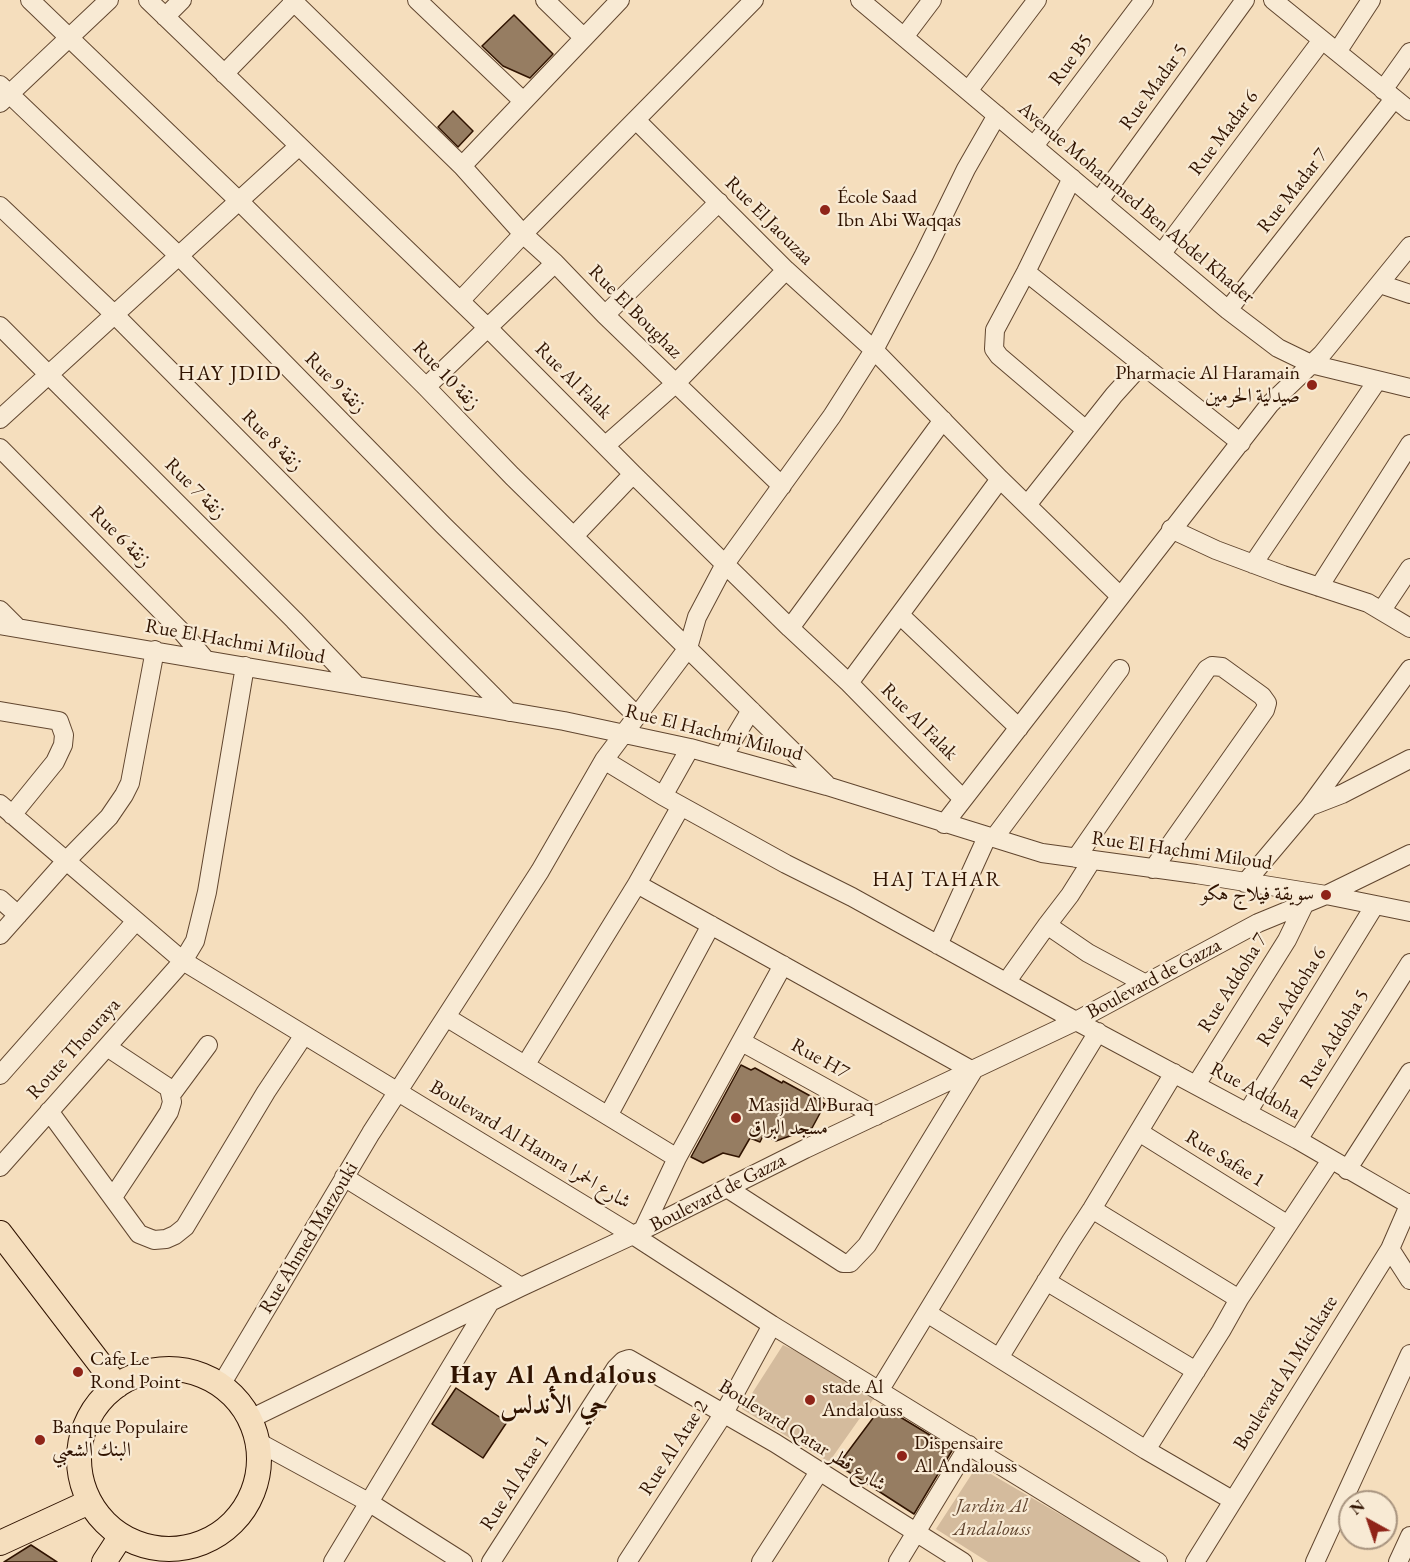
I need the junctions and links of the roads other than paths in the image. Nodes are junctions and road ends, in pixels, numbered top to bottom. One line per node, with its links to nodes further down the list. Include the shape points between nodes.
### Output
1 (30, 0): 19 (street, Rue 10 زنقة)
2 (109, 0): 19 (street)
3 (147, 0): 17 (street, Rue Al Falak)
4 (182, 0): 17 (street)
5 (417, 0): 28 (street)
6 (545, 0): 20 (street)
7 (620, 0): 20 (street)
8 (754, 0): 31 (street)
9 (860, 0): 18 (street, Avenue Mohammed Ben Abdel Khader)
10 (932, 0): 18 (street)
11 (1037, 0): 25 (street)
12 (1144, 0): 33 (street, Rue B5)
13 (1245, 0): 37 (street, Rue Madar 5)
14 (1371, 0): 22 (street)
15 (294, 1): 24 (street); 34 (street, Rue El Boughaz)
16 (1285, 4): 21 (street)
17 (165, 17): 24 (street, Rue Al Falak)
18 (904, 37): 25 (street, Avenue Mohammed Ben Abdel Khader)
19 (69, 38): 26 (street); 36 (street, Rue 10 زنقة)
20 (584, 38): 28 (street)
21 (1322, 40): 22 (street); 42 (street, Rue Madar 6)
22 (1337, 52): 27 (street)
23 (1410, 52): 27 (street, Rue Madar 7)
24 (224, 74): 32 (street, Rue Al Falak)
25 (968, 91): 30 (street, Avenue Mohammed Ben Abdel Khader)
26 (3, 94): 43 (street, Rue 9 زنقة)
27 (1389, 95): 29 (street); 50 (street, Rue Madar 7)
28 (523, 101): 34 (street)
29 (1410, 111)
30 (997, 115): 33 (street, Avenue Mohammed Ben Abdel Khader); 55 (street)
31 (636, 120): 38 (street, Rue El Jaouzaa); 40 (street)
32 (299, 146): 36 (street); 49 (street, Rue Al Falak)
33 (1034, 146): 35 (street, Avenue Mohammed Ben Abdel Khader)
34 (462, 166): 40 (street, Rue El Boughaz)
35 (1072, 178): 37 (street, Avenue Mohammed Ben Abdel Khader); 46 (street)
36 (239, 201): 43 (street); 61 (street, Rue 10 زنقة)
37 (1099, 201): 42 (street, Avenue Mohammed Ben Abdel Khader)
38 (718, 202): 45 (street, Rue El Jaouzaa); 52 (street)
39 (0, 206): 51 (street, Rue 8 زنقة)
40 (524, 234): 44 (street, Rue El Boughaz); 49 (street)
41 (1410, 246): 47 (street)
42 (1162, 253): 50 (street, Avenue Mohammed Ben Abdel Khader)
43 (179, 256): 51 (street); 98 (street, Rue 9 زنقة)
44 (555, 263): 52 (street, Rue El Boughaz); 54 (street)
45 (786, 270): 55 (street, Rue El Jaouzaa); 60 (street)
46 (1026, 272): 56 (street); 65 (street, via 995,330 994,349)
47 (1380, 284): 48 (street); 57 (street)
48 (1410, 294)
49 (460, 301): 54 (street, Rue Al Falak)
50 (1228, 310): 57 (street, Avenue Mohammed Ben Abdel Khader, via 1278,348)
51 (115, 315): 58 (street); 97 (street, Rue 8 زنقة)
52 (605, 315): 60 (street, Rue El Boughaz)
53 (0, 326): 58 (street, Rue 7 زنقة)
54 (487, 327): 61 (street); 68 (street, Rue Al Falak)
55 (874, 350): 64 (street, Rue El Jaouzaa); 72 (street)
56 (1142, 364): 65 (street); 66 (street)
57 (1311, 364): 59 (street, Avenue Mohammed Ben Abdel Khader); 66 (street, via 1270,404)
58 (49, 374): 63 (street); 94 (street, Rue 7 زنقة)
59 (1377, 381): 62 (street, Avenue Mohammed Ben Abdel Khader); 77 (street)
60 (675, 384): 68 (street); 72 (street, Rue El Boughaz)
61 (426, 387): 75 (street, Rue 10 زنقة)
62 (1410, 388)
63 (0, 419)
64 (943, 420): 71 (street, Rue El Jaouzaa); 85 (street)
65 (1086, 430): 73 (street)
66 (1241, 442): 74 (street)
67 (1410, 444): 79 (street)
68 (606, 445): 70 (street, Rue Al Falak)
69 (0, 448): 89 (street, Rue 6 زنقة)
70 (633, 474): 75 (street); 76 (street, Rue Al Falak)
71 (1000, 478): 73 (street, Rue El Jaouzaa); 83 (street)
72 (782, 486): 76 (street)
73 (1027, 505): 80 (street, Rue El Jaouzaa)
74 (1171, 529): 77 (street); 80 (street)
75 (574, 536): 87 (street, Rue 10 زنقة)
76 (725, 564): 85 (street, Rue Al Falak); 87 (street, via 697,617)
77 (1253, 564): 79 (street)
78 (1410, 568): 82 (street)
79 (1319, 587): 82 (street)
80 (1120, 596): 99 (street)
81 (0, 610): 84 (street)
82 (1382, 610): 86 (street)
83 (901, 616): 93 (street); 99 (street)
84 (9, 626): 88 (street, Rue El Hachmi Miloud)
85 (790, 628): 93 (street, Rue Al Falak)
86 (1410, 628)
87 (688, 648): 95 (street, Rue 10 زنقة); 98 (street, Rue Ahmed Marzouki)
88 (154, 650): 89 (street, Rue El Hachmi Miloud); 115 (street, via 130,783 113,812)
89 (205, 659): 90 (street, Rue El Hachmi Miloud)
90 (245, 666): 94 (street, Rue El Hachmi Miloud); 130 (street, Route Thouraya, via 203,910 195,941)
91 (1120, 669): 112 (street)
92 (1410, 669): 109 (street)
93 (849, 684): 107 (street, Rue Al Falak)
94 (357, 686): 97 (street, Rue El Hachmi Miloud)
95 (750, 710): 102 (street); 105 (street, Rue 10 زنقة)
96 (0, 711): 110 (street, via 59,721 64,735 55,762)
97 (509, 712): 100 (street, Rue El Hachmi Miloud)
98 (637, 716): 100 (street, Rue Ahmed Marzouki)
99 (1019, 728): 107 (street)
100 (623, 733): 101 (street, Rue El Hachmi Miloud); 104 (street, Rue Ahmed Marzouki)
101 (690, 748): 102 (street, Rue El Hachmi Miloud); 106 (street)
102 (723, 757): 105 (street, Rue El Hachmi Miloud)
103 (1410, 759): 109 (street)
104 (604, 760): 106 (street, Rue Addoha); 135 (street, Rue Ahmed Marzouki, via 540,871)
105 (827, 786): 111 (street, Rue El Hachmi Miloud)
106 (663, 796): 108 (street, Rue Addoha)
107 (962, 798): 111 (street)
108 (681, 806): 118 (street); 129 (street, Rue Addoha)
109 (1310, 807): 117 (street)
110 (6, 810): 115 (street, Boulevard Al Hamra شارع الحمرا)
111 (944, 824): 112 (street, Rue El Hachmi Miloud)
112 (991, 838): 114 (street, Rue El Hachmi Miloud, via 1042,853); 129 (street)
113 (1410, 854): 119 (street, Boulevard de Gazza)
114 (1084, 859): 116 (street, Rue El Hachmi Miloud); 116 (street, via 1207,669 1222,667 1267,703); 126 (street, via 1071,895)
115 (65, 862): 124 (street); 125 (street, Boulevard Al Hamra شارع الحمرا)
116 (1153, 869): 117 (street, Rue El Hachmi Miloud)
117 (1245, 883): 119 (street, Rue El Hachmi Miloud)
118 (637, 884): 127 (street); 142 (street)
119 (1326, 895): 121 (street, Boulevard de Gazza); 122 (street, Rue El Hachmi Miloud)
120 (0, 899): 124 (street)
121 (1305, 903): 134 (street, Boulevard de Gazza, via 1258,923); 147 (street, Rue Addoha 7, via 1287,940)
122 (1375, 905): 123 (street, Rue El Hachmi Miloud); 151 (street, Rue Addoha 6)
123 (1410, 912)
124 (18, 915): 128 (street)
125 (136, 921): 130 (street, Boulevard Al Hamra شارع الحمرا); 146 (street)
126 (1047, 924): 133 (street); 134 (street, via 1088,953)
127 (711, 925): 132 (street); 152 (street)
128 (0, 935)
129 (938, 945): 133 (street, Rue Addoha)
130 (183, 961): 138 (street, Boulevard Al Hamra شارع الحمرا); 141 (street, Route Thouraya)
131 (1410, 963): 155 (street, Rue Addoha 5)
132 (783, 965): 139 (street); 143 (street)
133 (1007, 981): 136 (street, Rue Addoha)
134 (1144, 983): 136 (street, Boulevard de Gazza)
135 (446, 1017): 142 (street); 148 (street, Rue Ahmed Marzouki)
136 (1076, 1021): 137 (street, Rue Addoha); 143 (street, Boulevard de Gazza)
137 (1098, 1032): 145 (street, Rue Addoha); 173 (street)
138 (304, 1035): 148 (street, Boulevard Al Hamra شارع الحمرا); 161 (street, via 185,1227 166,1239 144,1237)
139 (742, 1042): 153 (street, Rue H7); 156 (street)
140 (208, 1045): 149 (street)
141 (107, 1047): 149 (street, via 169,1088); 150 (street, Route Thouraya)
142 (526, 1064): 152 (street)
143 (973, 1071): 153 (street, Boulevard de Gazza); 160 (street, via 867,1245 850,1263 843,1263)
144 (1410, 1072): 157 (street)
145 (1174, 1073): 147 (street, Rue Addoha); 154 (street)
146 (0, 1075)
147 (1196, 1085): 151 (street, Rue Addoha)
148 (398, 1091): 159 (street, Rue Ahmed Marzouki); 166 (street, Boulevard Al Hamra شارع الحمرا)
149 (171, 1095): 161 (street, via 169,1112)
150 (49, 1111): 158 (street, Route Thouraya); 161 (street)
151 (1246, 1113): 155 (street, Rue Addoha)
152 (608, 1116): 156 (street)
153 (876, 1116): 160 (street, Boulevard de Gazza)
154 (1139, 1132): 163 (street); 164 (street, Rue Safae 1)
155 (1298, 1140): 157 (street, Rue Addoha)
156 (677, 1158): 166 (street)
157 (1339, 1165): 162 (street, Rue Addoha); 164 (street)
158 (0, 1167)
159 (344, 1177): 170 (street); 179 (street, Rue Ahmed Marzouki)
160 (727, 1188): 166 (street, Boulevard de Gazza)
161 (112, 1197)
162 (1410, 1204): 167 (street, Boulevard Al Michkate)
163 (1092, 1209): 169 (street); 171 (street)
164 (1288, 1224): 171 (street)
165 (0, 1233): 180 (main road)
166 (638, 1233): 170 (street, Boulevard de Gazza); 174 (street, Boulevard Al Hamra شارع الحمرا)
167 (1390, 1249): 168 (street); 187 (street, Boulevard Al Michkate)
168 (1410, 1280)
169 (1046, 1281): 176 (street); 178 (street)
170 (521, 1287): 172 (street, Boulevard de Gazza)
171 (1239, 1299): 178 (street)
172 (490, 1302): 183 (street, Boulevard de Gazza); 189 (street)
173 (927, 1313): 176 (street); 181 (street)
174 (772, 1325): 181 (street, Boulevard Al Hamra شارع الحمرا); 182 (street, Rue Al Atae 2)
175 (1410, 1354): 204 (street)
176 (999, 1358): 185 (street)
177 (616, 1368): 182 (street, Boulevard Qatar شارع قطر, via 629,1359); 197 (street, Rue Al Atae 1)
178 (1196, 1371): 185 (street)
179 (221, 1385): 180 (main road, via 201,1375 169,1369 136,1376); 183 (main road, via 238,1401)
180 (117, 1386): 188 (main road, via 99,1403 82,1437 80,1473)
181 (879, 1391): 184 (street, Boulevard Al Hamra شارع الحمرا)
182 (724, 1413): 186 (street, Boulevard Qatar شارع قطر); 198 (street, Rue Al Atae 2)
183 (254, 1431): 189 (street); 191 (main road, via 259,1469 252,1495 238,1518 217,1536 191,1547 164,1550)
184 (969, 1445): 190 (street); 202 (street, Boulevard Al Hamra شارع الحمرا)
185 (1146, 1450): 187 (street)
186 (819, 1472): 190 (street, Boulevard Qatar شارع قطر); 199 (street)
187 (1232, 1500): 203 (street, Boulevard Al Michkate)
188 (89, 1502): 191 (main road); 193 (main road)
189 (370, 1503): 195 (street); 196 (street)
190 (916, 1533): 200 (street); 201 (street, Boulevard Qatar شارع قطر)
191 (121, 1536): 194 (main road)
192 (1410, 1536): 205 (street)
193 (0, 1543)
194 (104, 1562)
195 (333, 1562)
196 (463, 1562)
197 (491, 1562)
198 (627, 1562)
199 (761, 1562)
200 (898, 1562)
201 (963, 1562)
202 (1158, 1562)
203 (1195, 1562)
204 (1315, 1562)
205 (1398, 1562)

